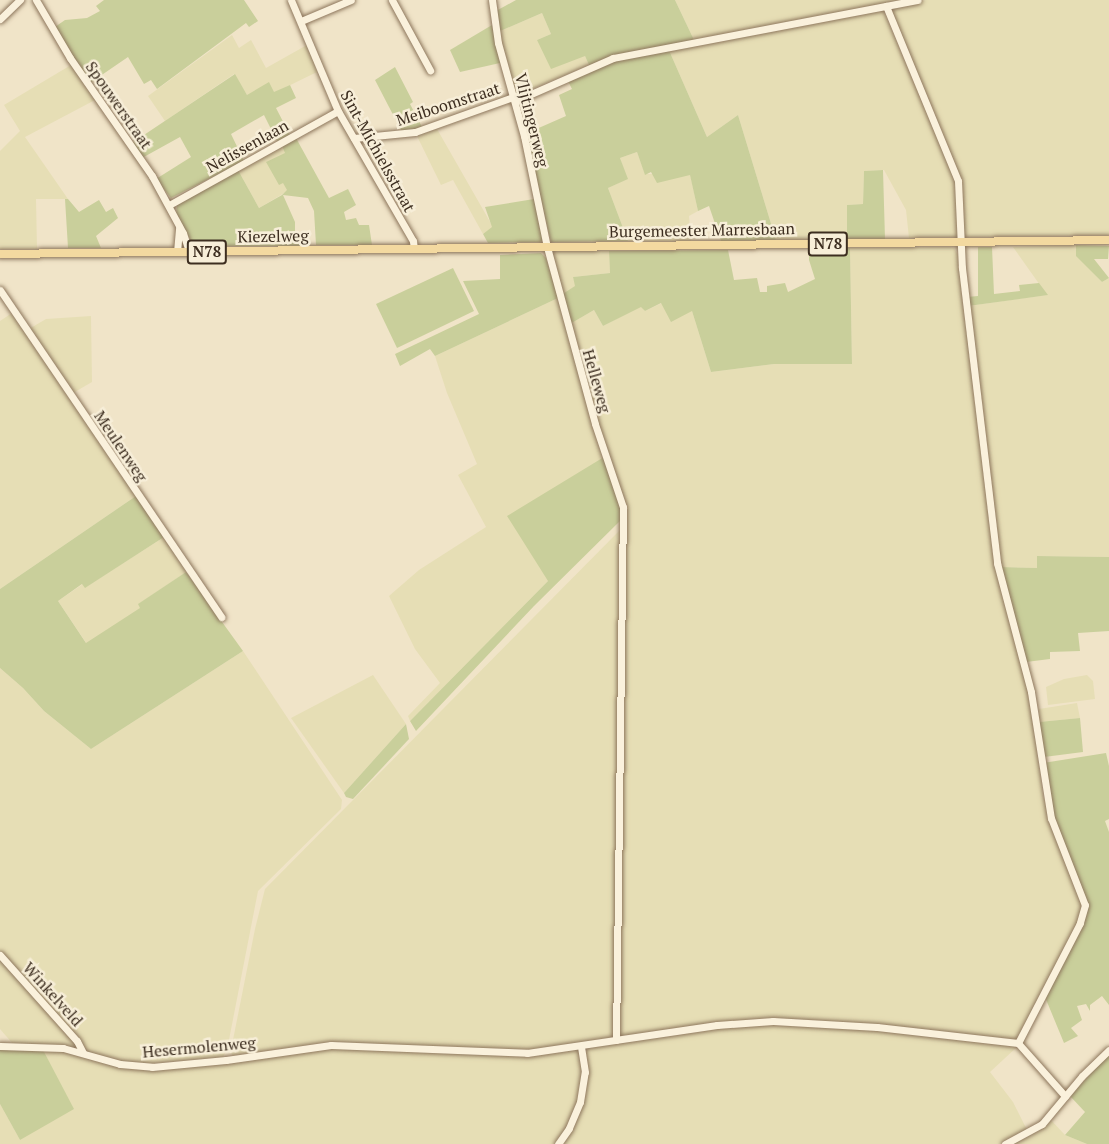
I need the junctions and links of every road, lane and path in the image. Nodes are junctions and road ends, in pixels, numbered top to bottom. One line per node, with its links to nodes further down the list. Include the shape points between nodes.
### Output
1 (20, 0): 9 (street)
2 (36, 0): 15 (street, Spouwerstraat, via 70,58)
3 (291, 0): 10 (street, Sint-Michielsstraat)
4 (351, 0): 10 (street)
5 (392, 0): 11 (street)
6 (492, 0): 12 (street, Vlijtingerweg, via 498,42)
7 (918, 0): 8 (street, Meiboomstraat)
8 (886, 6): 12 (street, Meiboomstraat, via 613,58); 18 (street, via 958,181)
9 (0, 19)
10 (301, 21): 13 (street, Sint-Michielsstraat)
11 (430, 70)
12 (514, 99): 14 (street, Meiboomstraat, via 415,132); 19 (street, Vlijtingerweg)
13 (338, 111): 14 (street, Sint-Michielsstraat); 15 (street, Nelissenlaan)
14 (354, 138): 20 (street, Sint-Michielsstraat)
15 (169, 205): 16 (street, Spouwerstraat)
16 (178, 227): 21 (street, Spouwerstraat); 22 (street, Spouwerstraat)
17 (1109, 240): 18 (main road, Burgemeester Marresbaan / N78)
18 (960, 242): 19 (main road, Burgemeester Marresbaan / N78); 28 (street, via 997,563 1031,692 1051,818 1085,905 1080,923)
19 (547, 247): 20 (main road, Kiezelweg / N78); 27 (street, Helleweg, via 595,424 620,494 624,520)
20 (414, 249): 22 (main road, Kiezelweg / N78)
21 (177, 252): 22 (main road, Kiezelweg / N78); 23 (main road, Kiezelweg / N78)
22 (189, 252)
23 (0, 254)
24 (0, 290): 25 (street, Meulenweg)
25 (221, 616)
26 (0, 954): 32 (street, Winkelveld)
27 (616, 1040): 28 (street, Hesermolenweg, via 717,1025 773,1022 877,1027); 30 (street, Hesermolenweg)
28 (1018, 1042): 33 (street)
29 (0, 1046): 32 (street, Hesermolenweg, via 50,1046)
30 (581, 1046): 32 (street, Hesermolenweg, via 513,1054 331,1045 152,1067 120,1064); 34 (street, via 585,1072 580,1102)
31 (1109, 1050): 33 (street)
32 (83, 1053)
33 (1065, 1096): 35 (street, via 1042,1124)
34 (558, 1144)
35 (1005, 1144)

